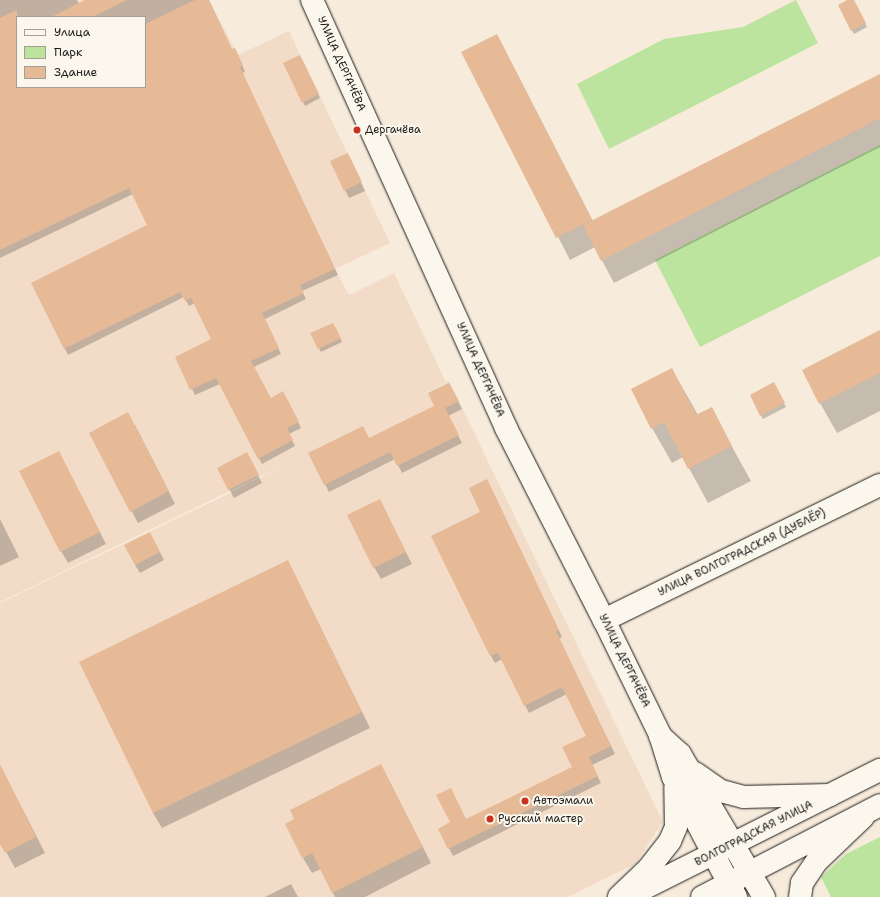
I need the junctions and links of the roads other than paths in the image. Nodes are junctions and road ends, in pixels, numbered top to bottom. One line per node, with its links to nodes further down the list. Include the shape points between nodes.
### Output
1 (312, 0): 3 (street, УЛИЦА ДЕРГАЧЁВА, via 506,428)
2 (880, 485): 3 (street, УЛИЦА ВОЛГОГРАДСКАЯ (ДУБЛЁР))
3 (604, 620): 5 (street, УЛИЦА ДЕРГАЧЁВА, via 660,735)
4 (880, 770): 6 (street, ВОЛГОГРАДСКАЯ УЛИЦА)
5 (681, 772): 6 (street, via 721,791 743,797); 8 (street, УЛИЦА ДЕРГАЧЁВА); 9 (street, УЛИЦА ДЕРГАЧЁВА); 12 (street, via 673,835 649,868)
6 (830, 795): 8 (street, ВОЛГОГРАДСКАЯ УЛИЦА)
7 (875, 808): 10 (street); 16 (street, via 817,860 802,883)
8 (734, 845): 9 (street, ВОЛГОГРАДСКАЯ УЛИЦА); 10 (street, УЛИЦА ДЕРГАЧЁВА)
9 (713, 854): 11 (street, УЛИЦА ДЕРГАЧЁВА); 13 (street, ВОЛГОГРАДСКАЯ УЛИЦА)
10 (751, 872): 11 (street); 15 (street, УЛИЦА ДЕРГАЧЁВА)
11 (733, 890): 14 (street)
12 (619, 897)
13 (627, 897)
14 (702, 897)
15 (764, 897)
16 (800, 897)

